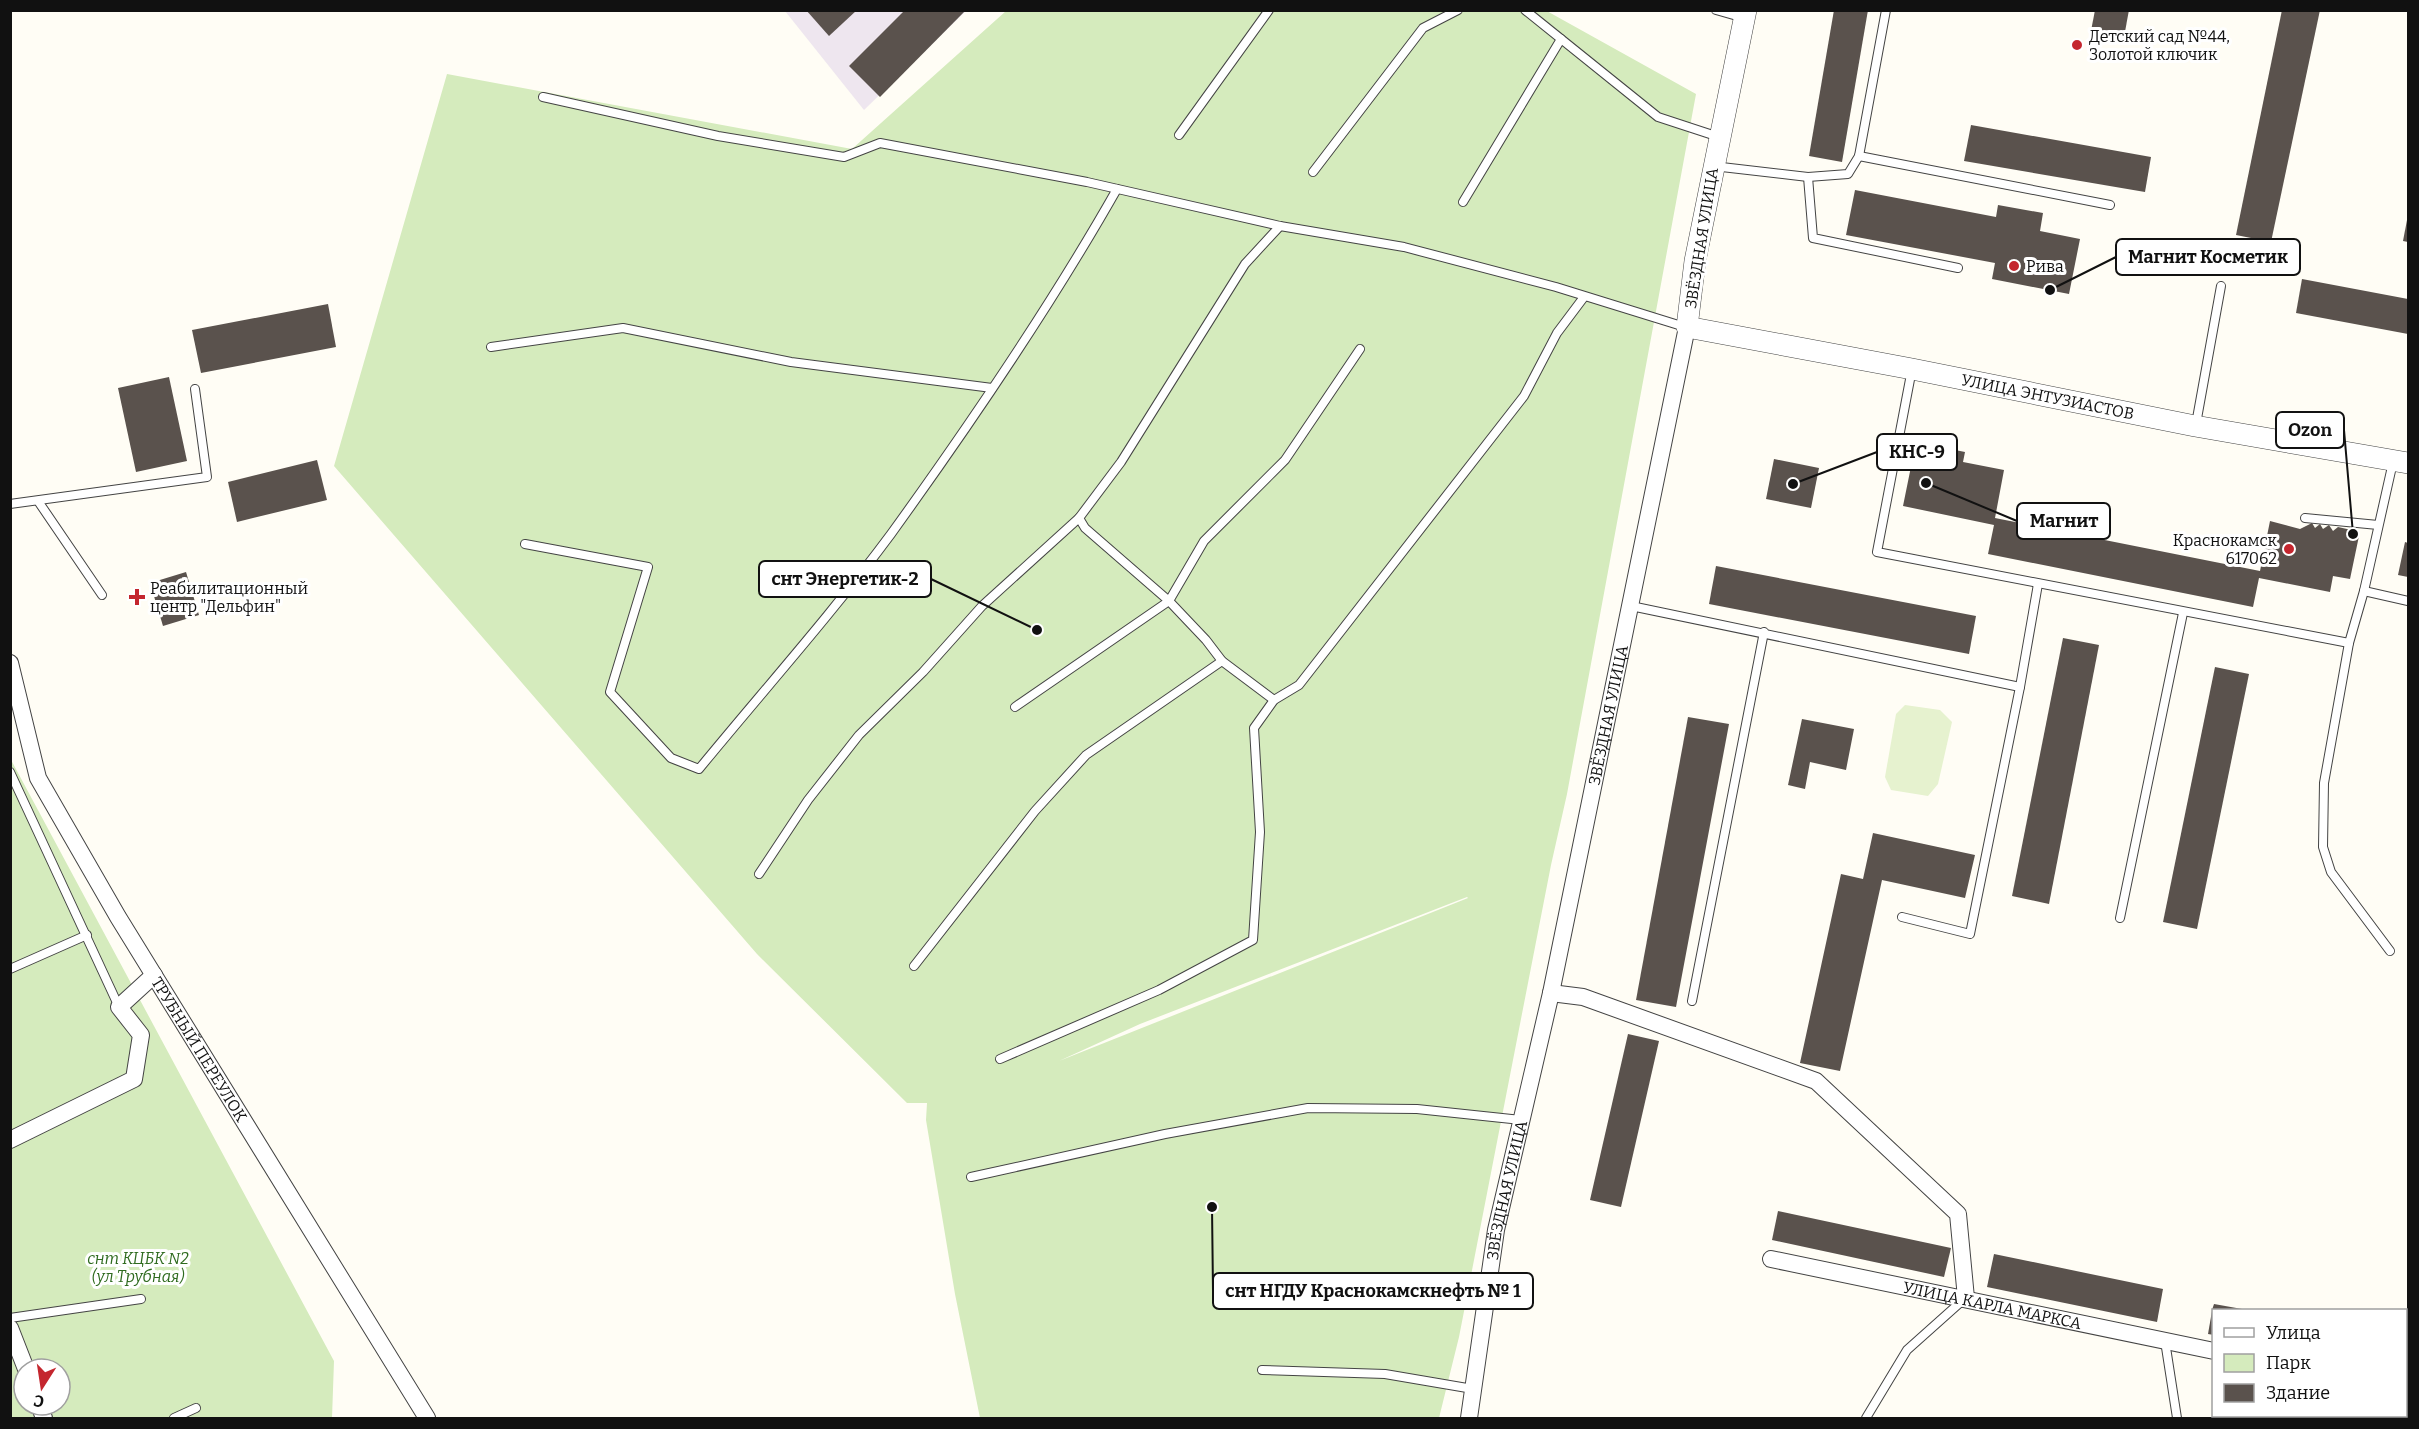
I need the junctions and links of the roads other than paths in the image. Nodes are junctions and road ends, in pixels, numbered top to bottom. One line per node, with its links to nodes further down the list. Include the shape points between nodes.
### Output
1 (1269, 10): 9 (lane)
2 (1458, 10): 13 (lane, via 1423,28)
3 (1525, 10): 7 (lane)
4 (1716, 10): 6 (lane)
5 (1886, 10): 11 (lane)
6 (1745, 14): 10 (street, ЗВЁЗДНАЯ УЛИЦА)
7 (1561, 39): 10 (lane, via 1658,117); 16 (lane)
8 (543, 97): 15 (lane, via 718,136 844,157 880,143)
9 (1179, 135)
10 (1719, 137): 12 (street, ЗВЁЗДНАЯ УЛИЦА)
11 (1859, 156): 14 (lane, via 1848,174); 17 (lane)
12 (1713, 166): 14 (lane); 22 (street, ЗВЁЗДНАЯ УЛИЦА)
13 (1313, 172)
14 (1808, 177): 19 (lane, via 1813,238)
15 (1117, 189): 18 (lane); 26 (lane)
16 (1463, 202)
17 (2110, 205)
18 (1280, 225): 21 (lane, via 1404,247); 32 (lane, via 1245,264 1121,462)
19 (1958, 268)
20 (2221, 286): 28 (lane)
21 (1584, 297): 22 (lane); 48 (lane, via 1557,333 1524,396 1299,685)
22 (1687, 327): 25 (street, УЛИЦА ЭНТУЗИАСТОВ); 41 (street, ЗВЁЗДНАЯ УЛИЦА)
23 (491, 346): 26 (lane, via 623,328 791,362)
24 (1360, 349): 39 (lane, via 1284,460 1204,541)
25 (1912, 369): 28 (street, УЛИЦА ЭНТУЗИАСТОВ); 36 (lane, via 1877,552)
26 (992, 388): 35 (lane, via 890,535 699,769 671,758 610,692 648,567)
27 (195, 389): 30 (lane, via 207,477)
28 (2195, 426): 29 (street, УЛИЦА ЭНТУЗИАСТОВ)
29 (2401, 461): 34 (lane)
30 (38, 501): 31 (lane); 38 (lane)
31 (10, 504)
32 (1079, 518): 39 (lane, via 1085,528); 51 (lane, via 982,606 859,735 808,800)
33 (2305, 518): 34 (lane)
34 (2378, 525): 37 (lane)
35 (525, 544)
36 (2038, 584): 42 (lane); 47 (lane)
37 (2364, 591): 40 (lane); 44 (lane)
38 (102, 595)
39 (1169, 601): 45 (lane); 49 (lane)
40 (2409, 601)
41 (1631, 606): 43 (lane); 59 (street, ЗВЁЗДНАЯ УЛИЦА)
42 (2183, 613): 44 (lane); 53 (lane)
43 (1764, 632): 47 (lane); 60 (lane)
44 (2349, 643): 55 (lane, via 2324,783 2323,847 2331,872)
45 (1222, 661): 48 (lane); 56 (lane, via 1086,755 1035,811)
46 (10, 663): 58 (street, ТРУБНЫЙ ПЕРЕУЛОК, via 38,778)
47 (2020, 687): 52 (lane, via 1970,934)
48 (1274, 700): 62 (lane, via 1254,728 1260,832 1253,940 1159,990)
49 (1015, 707)
50 (10, 772): 54 (lane)
51 (759, 874)
52 (1902, 917)
53 (2120, 918)
54 (87, 935): 57 (lane); 61 (lane)
55 (2390, 951)
56 (914, 966)
57 (10, 969)
58 (154, 975): 61 (street); 78 (street, ТРУБНЫЙ ПЕРЕУЛОК)
59 (1551, 993): 63 (street, ЗВЁЗДНАЯ УЛИЦА); 67 (street, via 1583,997 1816,1081 1958,1214)
60 (1692, 1001)
61 (119, 1007): 64 (street, via 141,1035 134,1079)
62 (1000, 1059)
63 (1521, 1120): 65 (lane, via 1417,1110 1308,1108 1165,1134); 75 (street, ЗВЁЗДНАЯ УЛИЦА, via 1496,1230)
64 (10, 1140)
65 (971, 1177)
66 (1770, 1259): 67 (street, УЛИЦА КАРЛА МАРКСА)
67 (1966, 1298): 71 (street, УЛИЦА КАРЛА МАРКСА); 80 (lane, via 1907,1350)
68 (141, 1299): 69 (lane)
69 (10, 1318)
70 (10, 1328): 73 (street)
71 (2165, 1341): 72 (street, УЛИЦА КАРЛА МАРКСА); 81 (lane)
72 (2212, 1351)
73 (21, 1357)
74 (1262, 1370): 75 (lane, via 1385,1374)
75 (1473, 1389): 79 (street, ЗВЁЗДНАЯ УЛИЦА)
76 (196, 1408): 77 (lane)
77 (174, 1419)
78 (428, 1419)
79 (1469, 1419)
80 (1866, 1419)
81 (2177, 1419)

